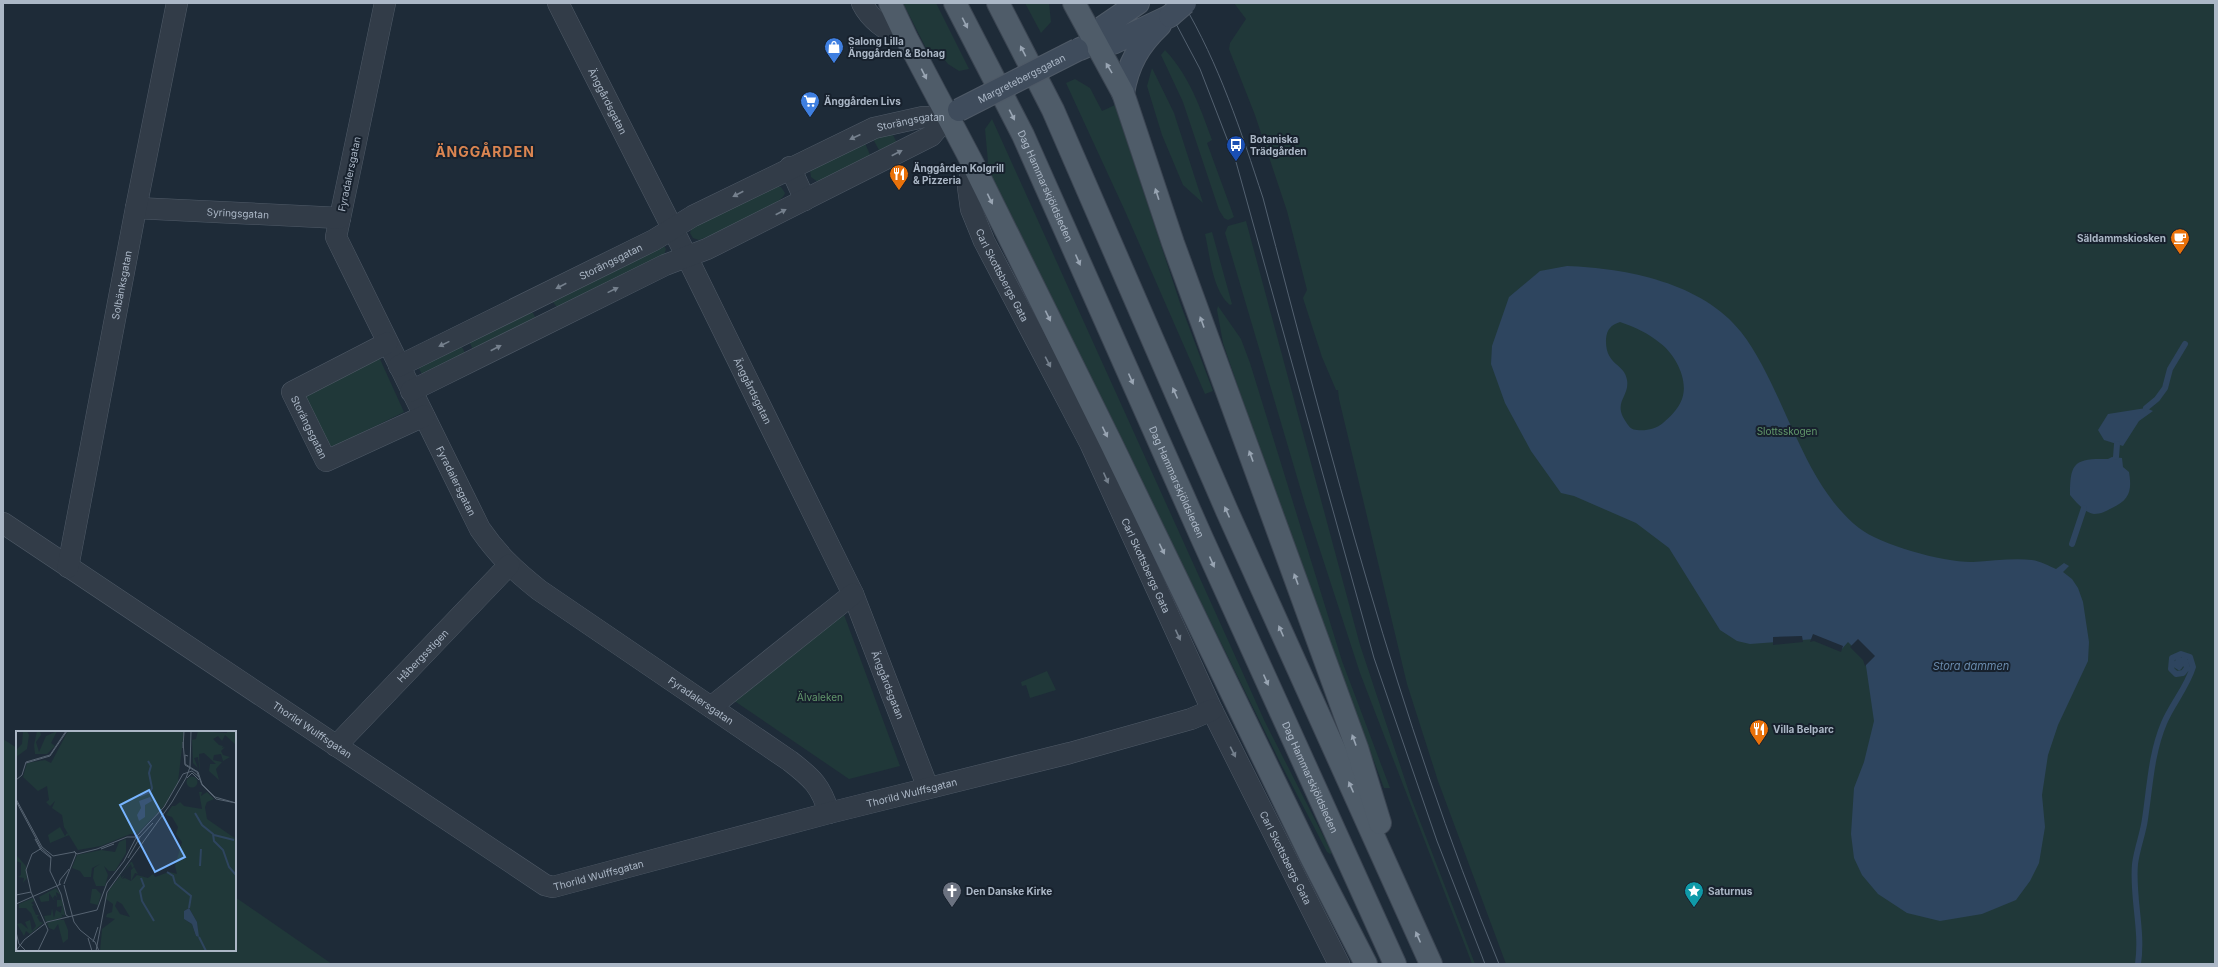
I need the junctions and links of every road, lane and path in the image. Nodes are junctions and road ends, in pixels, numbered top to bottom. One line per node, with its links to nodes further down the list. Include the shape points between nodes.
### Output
1 (177, 3): 19 (street, Solbänksgatan)
2 (385, 3): 20 (street, Fyradalersgatan)
3 (558, 3): 21 (street, Änggårdsgatan)
4 (862, 3): 11 (street, via 872,19)
5 (890, 3): 11 (main road)
6 (955, 3): 41 (main road, Dag Hammarskjöldsleden, one-way to 41, via 1023,135)
7 (998, 3): 38 (main road, one-way to 7, via 1224,504 1054,110)
8 (1074, 3): 13 (main road)
9 (1138, 3): 13 (main road, via 1103,27)
10 (1177, 10): 12 (main road)
11 (907, 39): 15 (main road, one-way to 15)
12 (1136, 39): 13 (main road, Margretebergsgatan); 14 (main road)
13 (1087, 46): 14 (main road, one-way to 13, via 1105,62); 15 (main road, Margretebergsgatan, bridge)
14 (1123, 93): 38 (main road, one-way to 14, via 1357,748 1173,243)
15 (953, 113): 16 (main road); 17 (street, Storängsgatan, one-way to 17, via 874,128); 18 (street, Storängsgatan, one-way to 15, via 932,136)
16 (972, 164): 34 (street, Carl Skottsbergs Gata, one-way to 34, via 968,187 971,209 984,240 1090,443); 40 (main road, one-way to 40, via 1111,443 1311,857)
17 (790, 168): 18 (street); 21 (street, Storängsgatan, one-way to 21)
18 (805, 200): 22 (street, Storängsgatan, one-way to 18)
19 (136, 208): 20 (street, Syringsgatan); 31 (street, Solbänksgatan)
20 (340, 218): 25 (street, Fyradalersgatan, via 336,238)
21 (672, 228): 22 (street, Änggårdsgatan); 23 (street, Storängsgatan, one-way to 23, via 654,240)
22 (687, 257): 24 (street, Storängsgatan, one-way to 22); 32 (street, Änggårdsgatan)
23 (538, 298): 24 (street); 26 (street, Storängsgatan, one-way to 26)
24 (549, 321): 27 (street, Storängsgatan, one-way to 24)
25 (387, 343): 26 (street, Fyradalersgatan); 28 (street, Storängsgatan, via 292,392 326,461)
26 (399, 366): 27 (street, Fyradalersgatan)
27 (411, 391): 28 (street, Fyradalersgatan)
28 (424, 416): 30 (street, Fyradalersgatan, via 480,529)
29 (3, 523): 31 (street, Thorild Wulffsgatan)
30 (508, 565): 33 (street, Fyradalersgatan, via 539,590); 35 (street, Håbergsstigen)
31 (68, 567): 35 (street, Thorild Wulffsgatan)
32 (853, 594): 33 (street); 36 (street, Änggårdsgatan)
33 (711, 707): 37 (street, Fyradalersgatan, via 814,779 824,795)
34 (1212, 710): 36 (street, Thorild Wulffsgatan, via 1191,719 1070,753); 39 (street, Carl Skottsbergs Gata, one-way to 39)
35 (336, 746): 37 (street, Thorild Wulffsgatan, via 544,885 552,887)
36 (928, 788): 37 (street, Thorild Wulffsgatan)
37 (829, 813)
38 (1406, 909): 42 (main road, one-way to 38)
39 (1339, 964)
40 (1366, 964)
41 (1395, 964)
42 (1431, 964)

